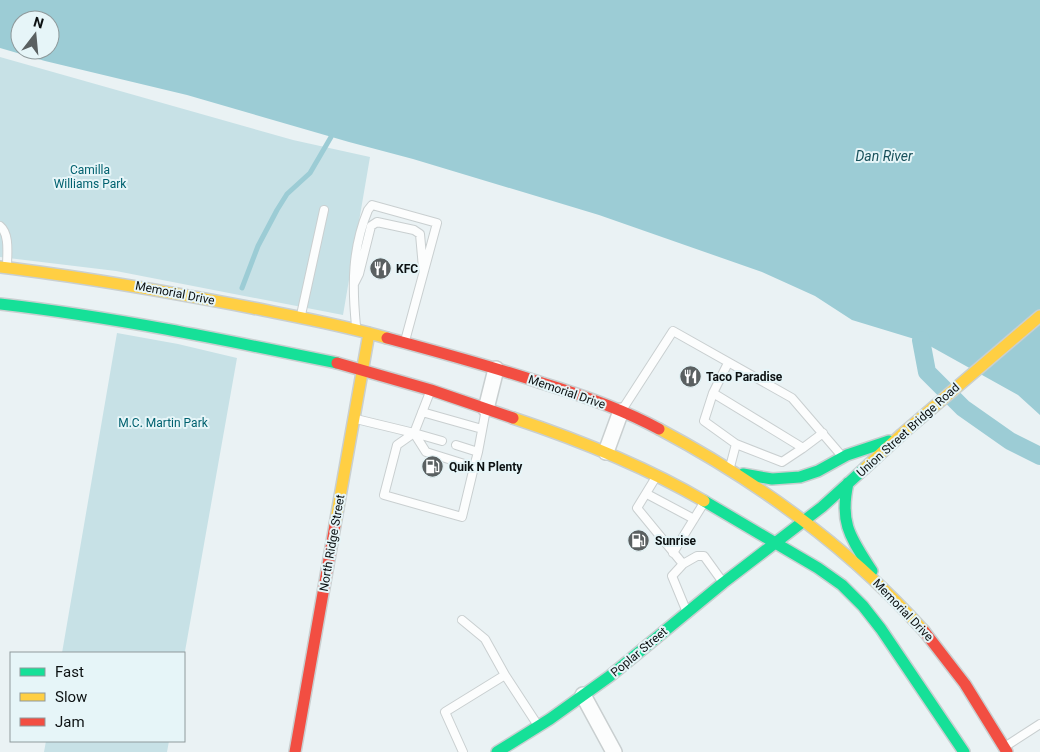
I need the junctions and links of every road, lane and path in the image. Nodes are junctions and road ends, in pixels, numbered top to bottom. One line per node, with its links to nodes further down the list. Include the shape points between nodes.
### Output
1 (324, 210): 8 (lane)
2 (0, 226): 3 (lane, via 6,238)
3 (4, 268): 8 (main road, Memorial Drive, via 161,290)
4 (424, 273): 5 (lane, via 420,234 377,222 371,226); 5 (lane, via 437,223 372,205 365,218 355,257); 11 (lane)
5 (353, 287): 9 (lane)
6 (0, 304): 14 (main road, via 176,330)
7 (1040, 316): 24 (main road, Union Street Bridge Road)
8 (300, 318): 9 (main road, Memorial Drive)
9 (356, 329): 10 (main road, Memorial Drive)
10 (369, 333): 11 (main road, Memorial Drive); 14 (main road, North Ridge Street)
11 (404, 343): 13 (main road, Memorial Drive)
12 (728, 363): 16 (lane); 18 (lane, via 673,331); 23 (lane, via 792,398)
13 (496, 369): 17 (street); 18 (main road, Memorial Drive)
14 (362, 370): 15 (main road); 20 (main road, North Ridge Street)
15 (431, 390): 17 (main road); 19 (lane)
16 (713, 393): 26 (lane, via 704,421); 28 (lane)
17 (486, 409): 21 (lane); 30 (main road)
18 (621, 411): 30 (street); 33 (main road, Memorial Drive, via 656,427)
19 (422, 412): 21 (lane); 22 (lane)
20 (354, 418): 22 (lane); 52 (main road, North Ridge Street)
21 (482, 429): 29 (lane)
22 (414, 433): 25 (lane); 32 (lane, via 426,452); 32 (lane, via 397,445 384,495 462,517)
23 (823, 433): 28 (lane); 31 (lane)
24 (899, 436): 31 (main road); 35 (main road, Union Street Bridge Road)
25 (442, 441)
26 (736, 444): 28 (lane, via 782,462); 33 (lane)
27 (456, 445): 29 (lane)
28 (803, 448)
29 (478, 452): 32 (lane)
30 (606, 452): 34 (main road)
31 (843, 456): 33 (main road, via 805,477 786,480)
32 (474, 467)
33 (732, 471): 39 (main road, Memorial Drive)
34 (657, 475): 36 (lane); 37 (main road)
35 (848, 483): 39 (main road, Union Street Bridge Road); 44 (main road, via 844,502 850,536)
36 (647, 494): 38 (lane); 41 (lane, via 637,508)
37 (705, 501): 38 (lane); 40 (main road)
38 (694, 519): 41 (lane)
39 (803, 522): 40 (main road, Union Street Bridge Road); 44 (main road, Memorial Drive)
40 (775, 543): 43 (main road, Poplar Street); 56 (main road, via 842,585 863,606)
41 (673, 553): 42 (lane)
42 (683, 564): 43 (lane, via 704,556); 45 (lane, via 672,576)
43 (723, 583): 45 (main road, Poplar Street)
44 (882, 588): 51 (main road, Memorial Drive, via 936,645 970,691)
45 (687, 612): 48 (main road, Poplar Street)
46 (462, 620): 47 (lane, via 485,639)
47 (505, 675): 50 (lane); 53 (lane, via 445,712)
48 (583, 695): 50 (main road, Poplar Street); 55 (street)
49 (1040, 724): 51 (lane)
50 (538, 726): 54 (main road, Poplar Street)
51 (1003, 750)
52 (295, 752)
53 (463, 752)
54 (497, 752)
55 (614, 752)
56 (964, 752)

